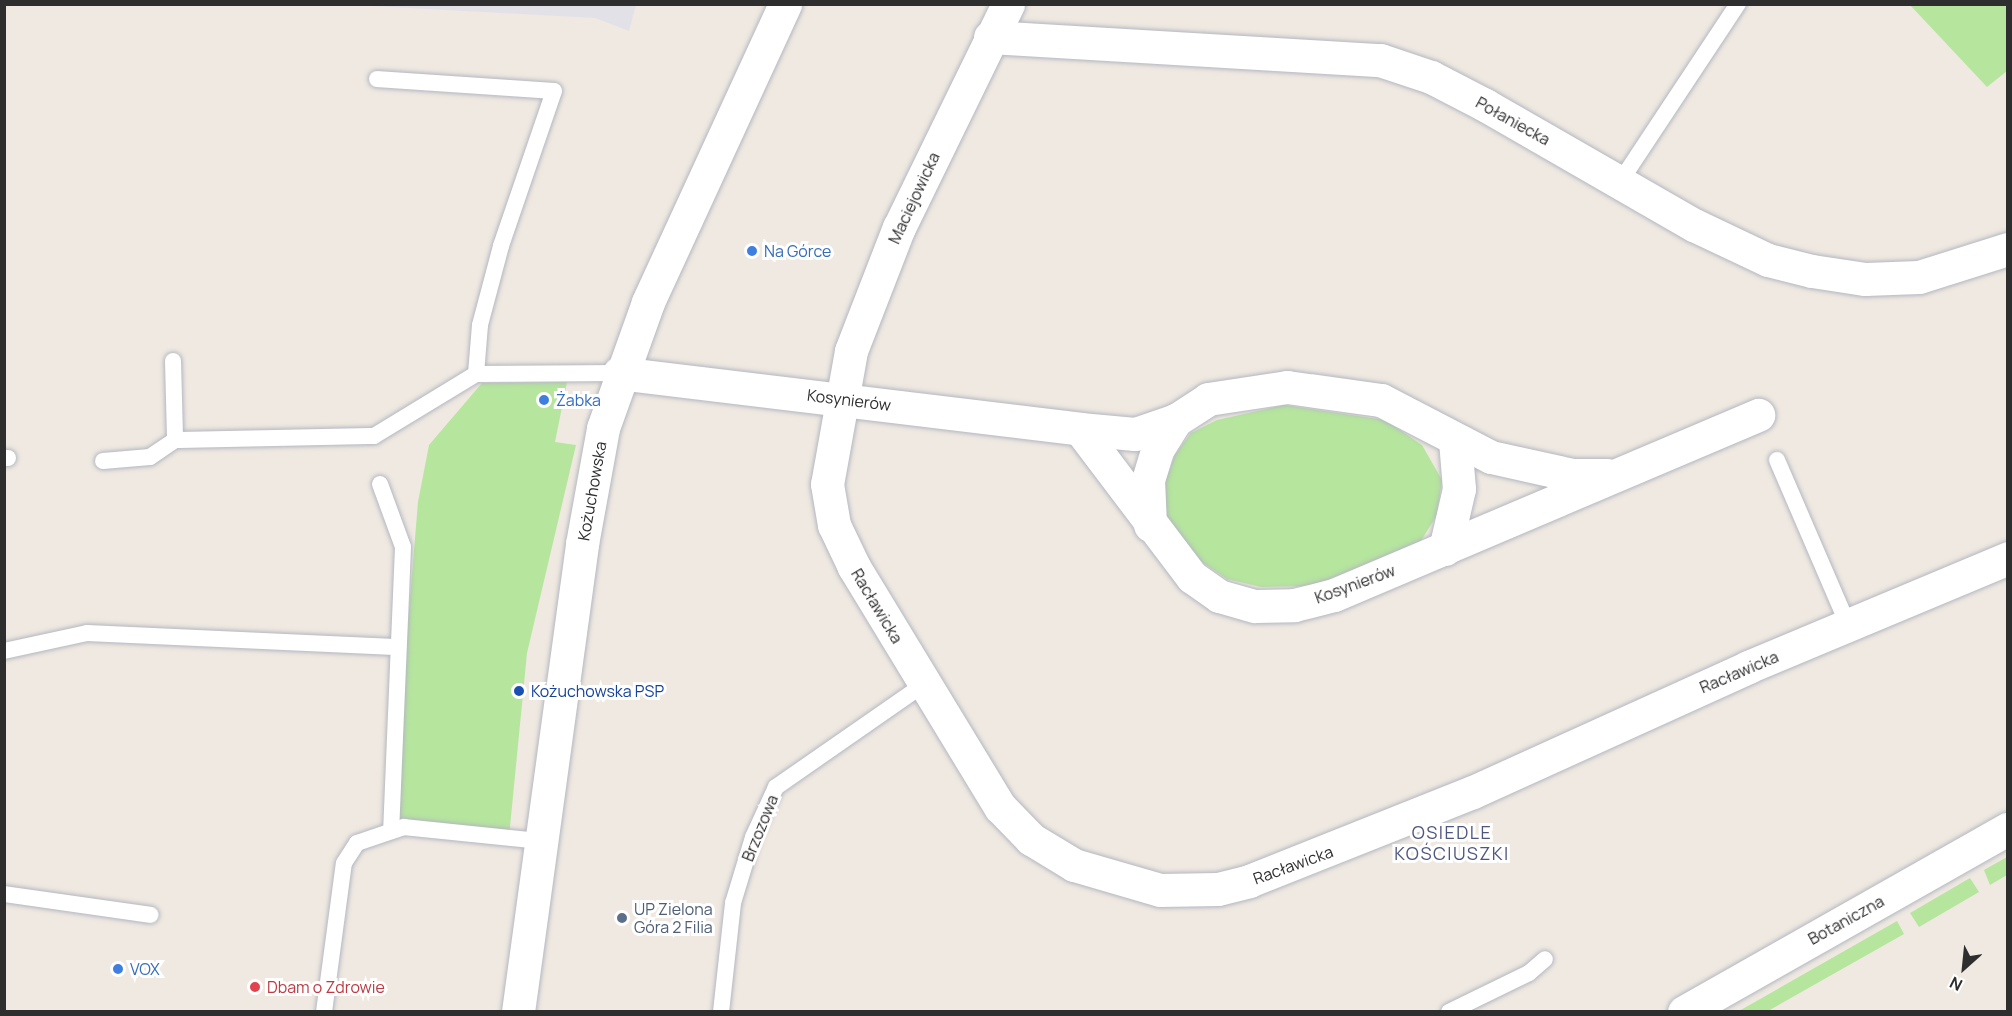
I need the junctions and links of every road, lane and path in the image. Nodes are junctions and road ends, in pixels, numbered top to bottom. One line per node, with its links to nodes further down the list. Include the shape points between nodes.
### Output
1 (784, 4): 9 (street, Kożuchowska)
2 (1008, 4): 4 (street, Maciejowicka)
3 (1738, 4): 6 (lane)
4 (990, 37): 6 (street, Połaniecka, via 1380,60 1431,77); 11 (street, Maciejowicka, via 899,227 851,351)
5 (377, 79): 10 (lane, via 554,91 501,246 480,325)
6 (1620, 182): 7 (street, Połaniecka, via 1757,255 1812,271 1865,279 1919,278)
7 (2007, 249)
8 (173, 361): 15 (lane)
9 (619, 373): 10 (lane); 11 (street, Kosynierów); 30 (street, Kożuchowska, via 582,544)
10 (476, 374): 15 (lane, via 374,436)
11 (841, 399): 14 (street, Kosynierów); 27 (street, Racławicka, via 827,484 834,525)
12 (1758, 415): 19 (street, Kosynierów)
13 (1176, 420): 14 (street, Kosynierów, via 1135,434); 16 (street, Kosynierów, via 1208,399 1287,387 1381,400); 21 (street, Kosynierów, via 1157,450 1148,480)
14 (1080, 429): 21 (street, Kosynierów)
15 (175, 440): 17 (lane, via 150,457)
16 (1455, 440): 19 (street, Kosynierów, via 1536,469); 22 (street, via 1459,489)
17 (103, 460)
18 (1777, 460): 24 (lane)
19 (1618, 475): 22 (street, Kosynierów)
20 (380, 483): 25 (lane, via 403,547)
21 (1150, 525): 22 (street, Kosynierów, via 1192,577 1219,596 1255,606 1294,605 1334,595)
22 (1445, 549)
23 (2007, 558): 24 (street, Racławicka)
24 (1849, 627): 27 (street, Racławicka, via 1306,861 1249,881 1188,891 1102,877 1031,839 1000,807)
25 (395, 647): 26 (lane, via 87,633); 28 (lane)
26 (4, 651)
27 (924, 684): 36 (lane, Brzozowa, via 776,787 753,837 733,903)
28 (391, 829): 30 (lane); 34 (lane, via 357,843 344,863)
29 (2007, 829): 38 (street, Botaniczna)
30 (540, 841): 35 (street, Kożuchowska)
31 (4, 894): 32 (lane)
32 (151, 915)
33 (1545, 959): 37 (lane)
34 (324, 1011)
35 (518, 1011)
36 (721, 1011)
37 (1449, 1011)
38 (1684, 1011)

